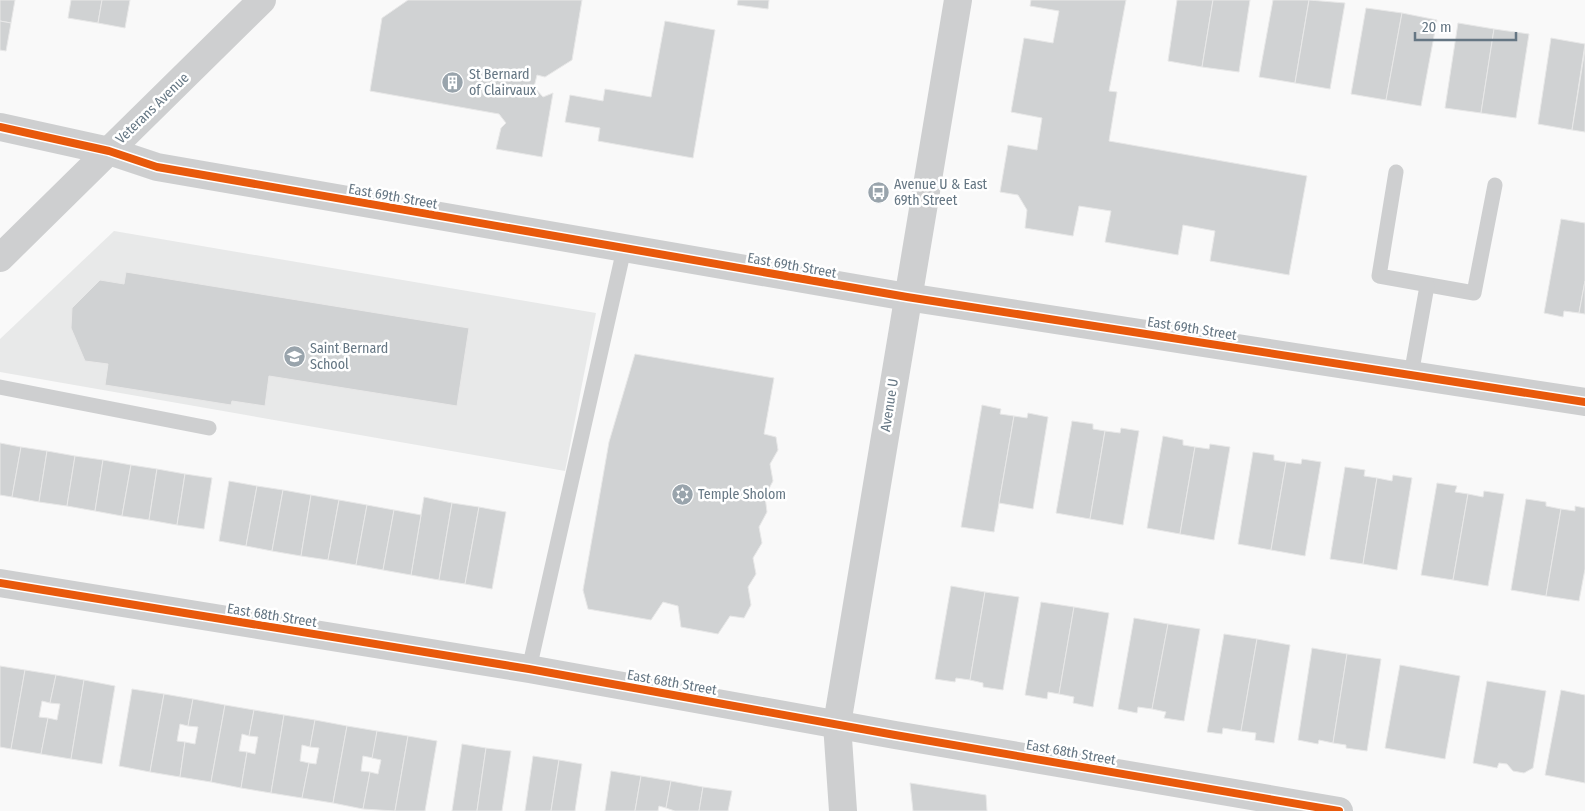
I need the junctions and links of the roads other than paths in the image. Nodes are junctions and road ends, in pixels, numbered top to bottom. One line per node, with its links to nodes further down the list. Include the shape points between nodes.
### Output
1 (262, 0): 4 (street, Veterans Avenue)
2 (958, 0): 10 (street, Avenue U)
3 (0, 127): 4 (street, East 69th Street)
4 (109, 151): 7 (street, East 69th Street, via 157,167); 8 (street, Veterans Avenue)
5 (1396, 172): 9 (lane, via 1379,276)
6 (1495, 185): 9 (lane, via 1474,293)
7 (624, 249): 10 (street, East 69th Street); 16 (lane)
8 (0, 258)
9 (1427, 286): 11 (lane)
10 (906, 297): 11 (street, East 69th Street); 17 (street, Avenue U)
11 (1411, 375): 13 (street, East 69th Street)
12 (0, 388): 14 (lane)
13 (1585, 402)
14 (209, 428)
15 (0, 584): 16 (street, East 68th Street)
16 (529, 669): 17 (street, East 68th Street)
17 (837, 724): 18 (street, Avenue U); 19 (street, East 68th Street)
18 (843, 811)
19 (1338, 811)

